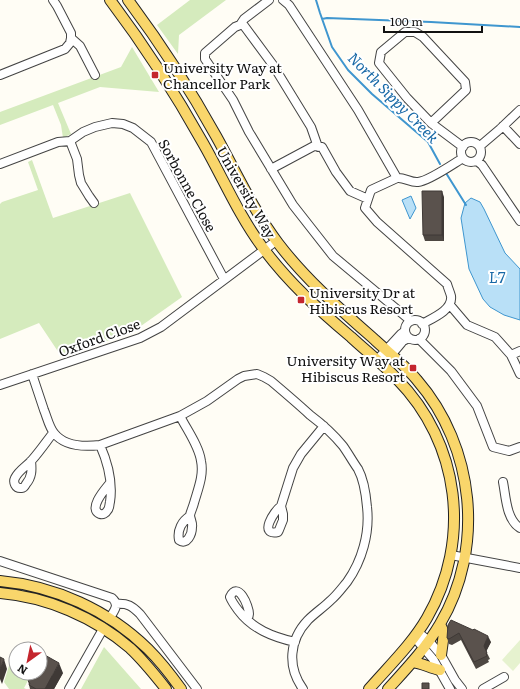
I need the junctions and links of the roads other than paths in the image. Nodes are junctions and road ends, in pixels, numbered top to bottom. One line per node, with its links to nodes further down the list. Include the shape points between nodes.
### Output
1 (52, 0): 7 (street, via 71,33)
2 (110, 0): 27 (main road, University Way, via 181,105)
3 (128, 0): 26 (main road, University Way, via 192,95 250,200)
4 (269, 0): 6 (street)
5 (283, 0): 22 (street, via 289,5 354,104)
6 (242, 23): 16 (street, via 273,65 312,127); 21 (street, via 205,53 205,59 233,100)
7 (71, 38): 8 (street, via 66,49); 9 (street, via 80,46)
8 (0, 75)
9 (95, 75)
10 (520, 110): 12 (street)
11 (431, 123): 11 (street, via 407,98 379,62 382,52 405,32 415,32 423,37 465,82 466,90); 17 (street)
12 (504, 126): 14 (street); 15 (street)
13 (70, 141): 20 (street, Sorbonne Close, via 58,142); 24 (street, via 77,159 81,183); 28 (street, Sorbonne Close, via 83,132 112,123 133,128 151,142)
14 (520, 144)
15 (480, 146): 17 (street, via 473,142 466,143); 19 (street, via 482,154)
16 (318, 147): 21 (street, via 314,146); 23 (street, via 322,147 350,191)
17 (463, 147): 18 (street)
18 (463, 158): 19 (street, via 470,162); 22 (street, via 430,178 418,182)
19 (477, 161): 25 (street)
20 (0, 164)
21 (271, 169): 30 (street, via 293,205 332,256)
22 (397, 178): 23 (street, via 371,190)
23 (368, 199): 29 (street, via 365,208 377,222 446,284 451,297)
24 (95, 203)
25 (520, 221)
26 (276, 241): 27 (street, Oxford Close); 35 (main road, University Way, via 320,291)
27 (264, 250): 28 (street, Oxford Close); 37 (main road, University Way, via 306,298)
28 (224, 279): 38 (street, Oxford Close, via 161,327 140,338)
29 (450, 305): 31 (street); 36 (street, via 467,325 495,337)
30 (410, 321): 31 (street, via 417,320); 32 (street, via 407,324)
31 (422, 324): 33 (street, via 424,333)
32 (407, 334): 33 (street, via 415,340); 35 (street, via 401,334)
33 (419, 339): 45 (street, via 451,371 477,406 493,447 509,451)
34 (520, 351): 36 (street)
35 (389, 352): 37 (street); 53 (main road, University Way, via 428,393 455,444 468,502)
36 (511, 355): 39 (street)
37 (380, 362): 52 (main road, University Way, via 418,404 433,429 444,455 453,497)
38 (32, 374): 40 (street, Oxford Close); 43 (street)
39 (520, 374)
40 (0, 385)
41 (180, 416): 42 (street, via 207,401 238,378 256,374 272,381); 44 (street); 50 (street, via 198,449 201,460 200,484)
42 (324, 426): 49 (street, via 297,460); 64 (street, via 343,446 359,471 366,493 366,540 358,563 348,580 308,621)
43 (54, 433): 44 (street, via 73,445); 46 (street)
44 (100, 445): 48 (street, via 110,472)
45 (520, 448)
46 (31, 461)
47 (503, 482): 51 (street, via 509,512 515,525)
48 (110, 483)
49 (281, 506)
50 (190, 516)
51 (520, 528)
52 (451, 555): 53 (street); 63 (main road, University Way, via 439,593 427,620)
53 (465, 558): 55 (street); 61 (main road, University Way, via 459,583)
54 (0, 561): 58 (street, via 112,598)
55 (520, 568)
56 (0, 581): 59 (main road, via 59,594)
57 (0, 593): 62 (main road, via 24,596 55,605)
58 (116, 604): 59 (street); 73 (street, via 126,604 136,611)
59 (109, 619): 62 (main road); 72 (main road, via 147,648)
60 (247, 620): 64 (street, via 277,638)
61 (440, 624): 65 (main road, University Way); 66 (main road, via 444,633)
62 (103, 629): 70 (street); 71 (main road, via 129,648)
63 (416, 635): 65 (street); 75 (main road, University Way)
64 (295, 642): 74 (street, via 292,663)
65 (426, 644): 66 (street); 67 (main road, University Way); 68 (street)
66 (441, 655): 78 (street)
67 (412, 662): 68 (main road); 76 (main road, University Way)
68 (440, 670): 77 (street)
69 (504, 677): 79 (street)
70 (69, 689)
71 (166, 689)
72 (181, 689)
73 (197, 689)
74 (303, 689)
75 (369, 689)
76 (388, 689)
77 (450, 689)
78 (462, 689)
79 (483, 689)

